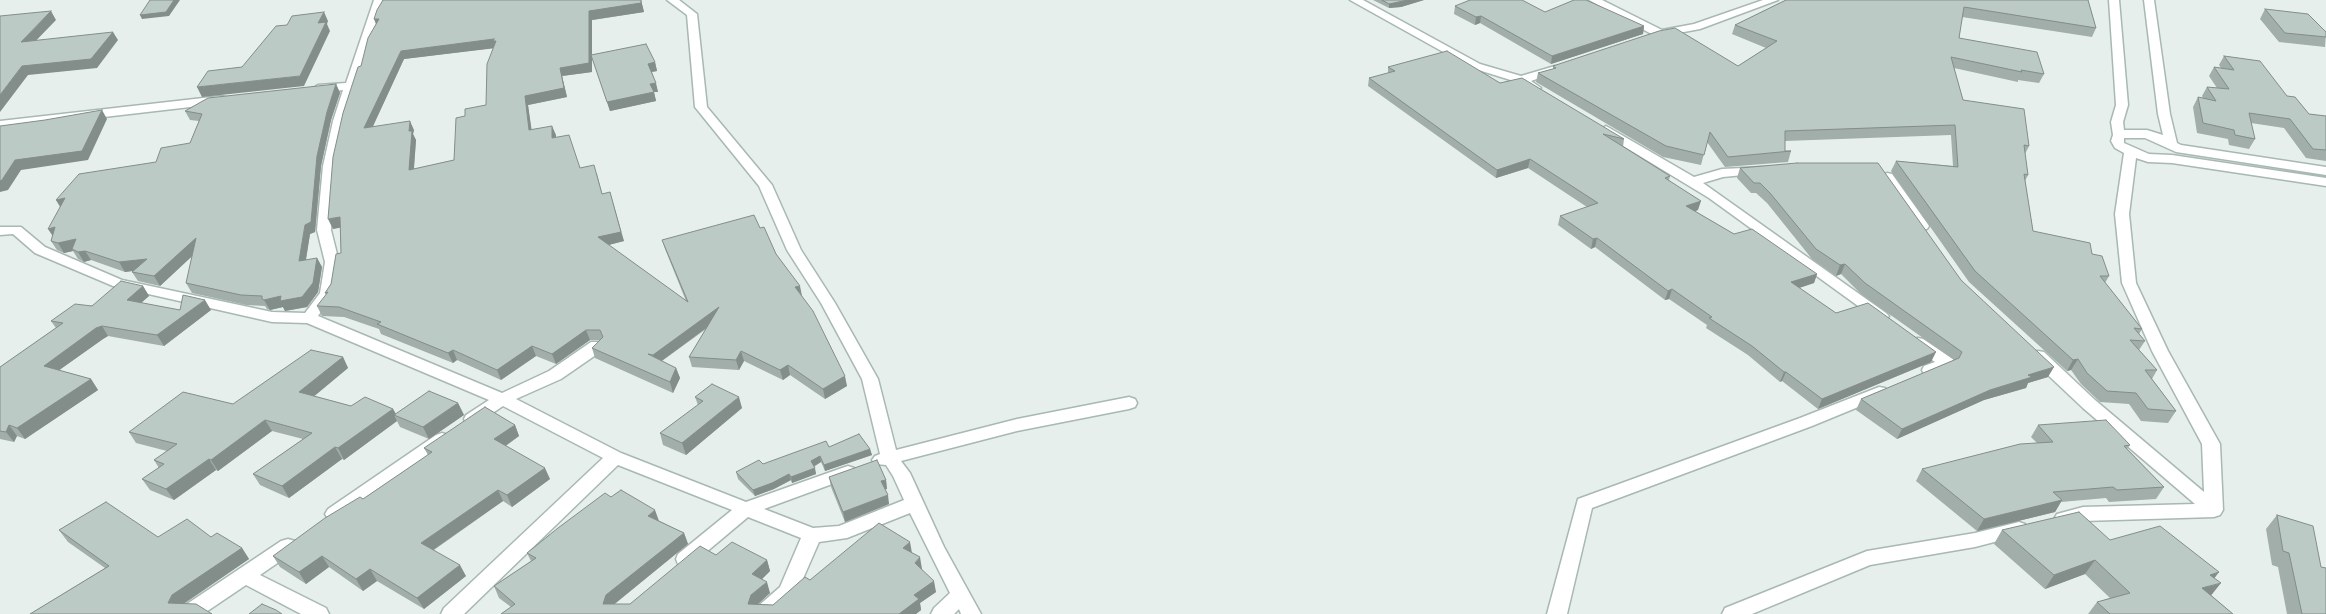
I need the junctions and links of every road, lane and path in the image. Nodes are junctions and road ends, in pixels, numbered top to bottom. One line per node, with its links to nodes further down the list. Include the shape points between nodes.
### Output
1 (379, 0): 12 (street)
2 (672, 0): 37 (street, via 692,14 701,107 765,185 794,250 828,302 870,379)
3 (1355, 0): 11 (street, via 1476,66)
4 (1594, 0): 8 (street)
5 (1773, 0): 8 (street, via 1696,27)
6 (2114, 0): 18 (street, via 2122,106 2117,122)
7 (2149, 0): 19 (street, via 2164,114)
8 (1660, 33): 9 (street)
9 (1641, 40)
10 (1567, 65): 11 (street)
11 (1521, 80): 14 (street)
12 (349, 86): 13 (street); 28 (street, via 329,166 324,230 332,262 328,293)
13 (310, 90)
14 (1544, 93)
15 (232, 99): 17 (street)
16 (1593, 122): 24 (street)
17 (0, 125)
18 (2119, 135): 19 (street, via 2148,134); 20 (street, via 2119,145)
19 (2173, 150): 20 (street, via 2157,160); 23 (street); 25 (street)
20 (2131, 152): 41 (street, via 2122,214 2129,283 2160,351 2211,444)
21 (1879, 167): 27 (street)
22 (1775, 169): 24 (street, via 1722,173)
23 (2326, 171)
24 (1692, 182): 29 (street, via 1753,222)
25 (2326, 182)
26 (0, 231): 28 (street, via 16,230 40,250 118,283 272,317)
27 (1931, 239)
28 (309, 318): 35 (street)
29 (1892, 324)
30 (1908, 336): 33 (street, via 1947,363)
31 (2026, 345): 41 (street, via 2089,404)
32 (597, 346): 35 (street, via 555,376)
33 (1921, 374)
34 (1894, 385): 54 (street, via 1806,422 1584,504)
35 (502, 399): 38 (street); 42 (street)
36 (1129, 403): 37 (street, via 1018,425)
37 (889, 457): 39 (street, via 901,473); 40 (street)
38 (615, 458): 40 (street); 50 (street)
39 (914, 503): 44 (street, via 840,533); 47 (street)
40 (747, 508): 44 (street); 45 (street)
41 (2214, 510): 55 (street, via 2083,514 1975,540 1867,558)
42 (320, 524)
43 (304, 535): 46 (street)
44 (812, 535): 51 (street, via 788,592)
45 (669, 572)
46 (246, 576): 48 (street); 49 (street)
47 (960, 595): 52 (street); 53 (street)
48 (188, 614)
49 (319, 614)
50 (451, 614)
51 (763, 614)
52 (941, 614)
53 (971, 614)
54 (1557, 614)
55 (1732, 614)

